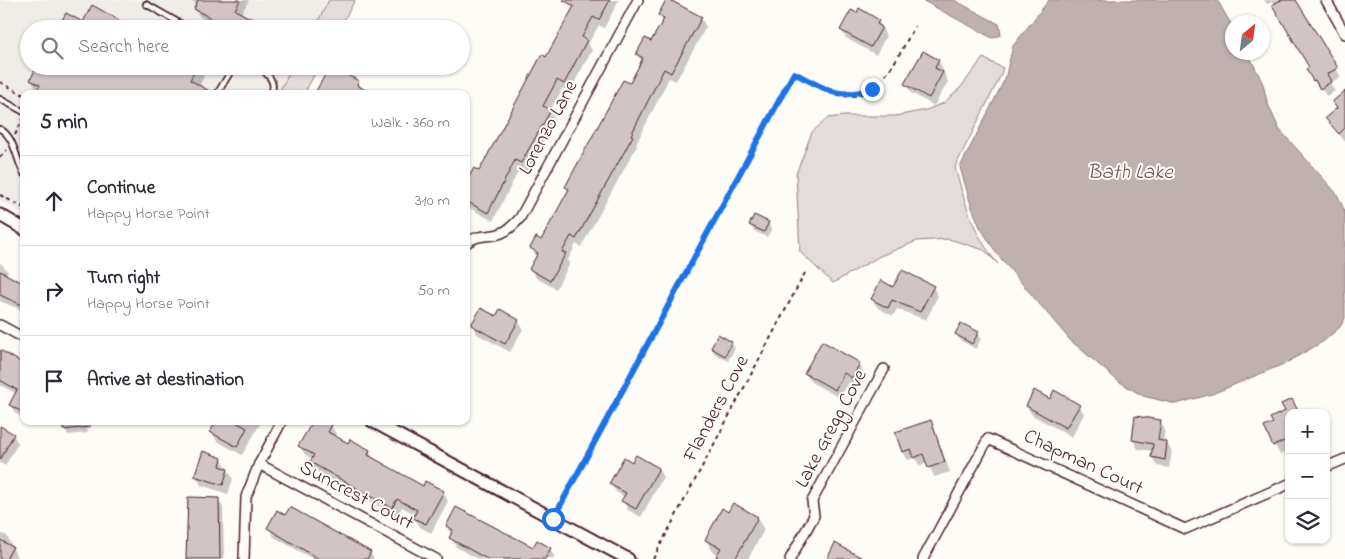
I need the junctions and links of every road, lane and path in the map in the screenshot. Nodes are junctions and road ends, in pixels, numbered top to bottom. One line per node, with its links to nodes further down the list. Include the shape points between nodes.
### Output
1 (638, 0): 21 (street, Lorenzo Lane, via 520,218 500,236)
2 (1326, 0): 6 (street)
3 (146, 4): 4 (lane)
4 (174, 20)
5 (915, 26): 32 (path, via 887,76 872,89 838,95 794,73)
6 (1345, 34)
7 (229, 75): 10 (lane)
8 (269, 75): 11 (lane)
9 (0, 82): 12 (path)
10 (219, 90)
11 (273, 90)
12 (20, 93)
13 (0, 99): 14 (lane)
14 (20, 110)
15 (0, 129): 16 (lane, via 6,132)
16 (20, 163)
17 (0, 195): 18 (path)
18 (20, 206)
19 (0, 215): 20 (street)
20 (20, 227)
21 (470, 242)
22 (806, 271): 36 (path, Flanders Cove)
23 (0, 326): 24 (street)
24 (20, 336)
25 (884, 369): 37 (street, Lake Gregg Cove, via 812,501 814,516)
26 (280, 425): 29 (street)
27 (379, 425): 32 (street)
28 (1345, 459): 30 (street)
29 (259, 464): 33 (street, via 246,496); 34 (street, Suncrest Court)
30 (1330, 465)
31 (1285, 486): 38 (street, Chapman Court, via 1185,529 988,439)
32 (553, 519): 35 (street)
33 (244, 559)
34 (436, 559)
35 (628, 559)
36 (653, 559)
37 (790, 559)
38 (923, 559)

